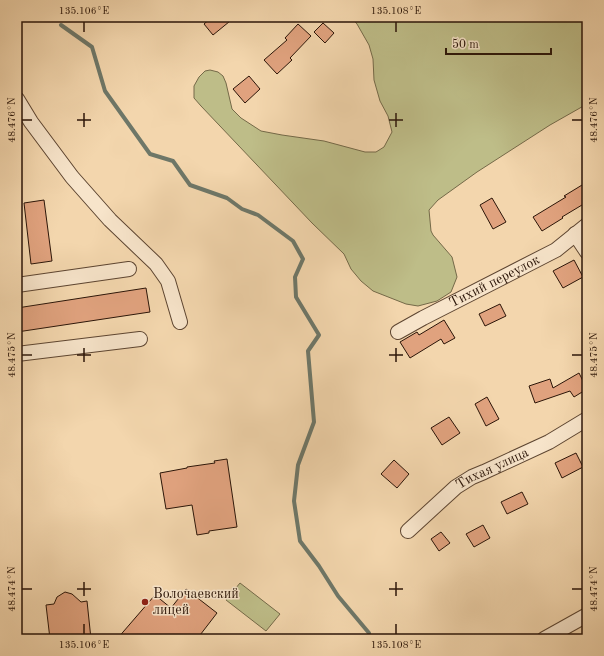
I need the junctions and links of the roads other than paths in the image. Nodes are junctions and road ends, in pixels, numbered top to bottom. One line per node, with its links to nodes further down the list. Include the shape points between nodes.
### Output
1 (17, 99): 7 (street, via 72,177 110,220 156,264 168,281)
2 (587, 225): 3 (street, Тихий переулок)
3 (575, 234): 4 (street); 8 (street, Тихий переулок, via 556,250)
4 (587, 252)
5 (129, 269): 6 (street)
6 (17, 285)
7 (180, 322)
8 (398, 332)
9 (140, 339): 10 (street)
10 (17, 354)
11 (587, 419): 12 (street, Тихая улица, via 549,442 472,477 456,487)
12 (408, 531)
13 (587, 614): 14 (street)
14 (544, 639)

